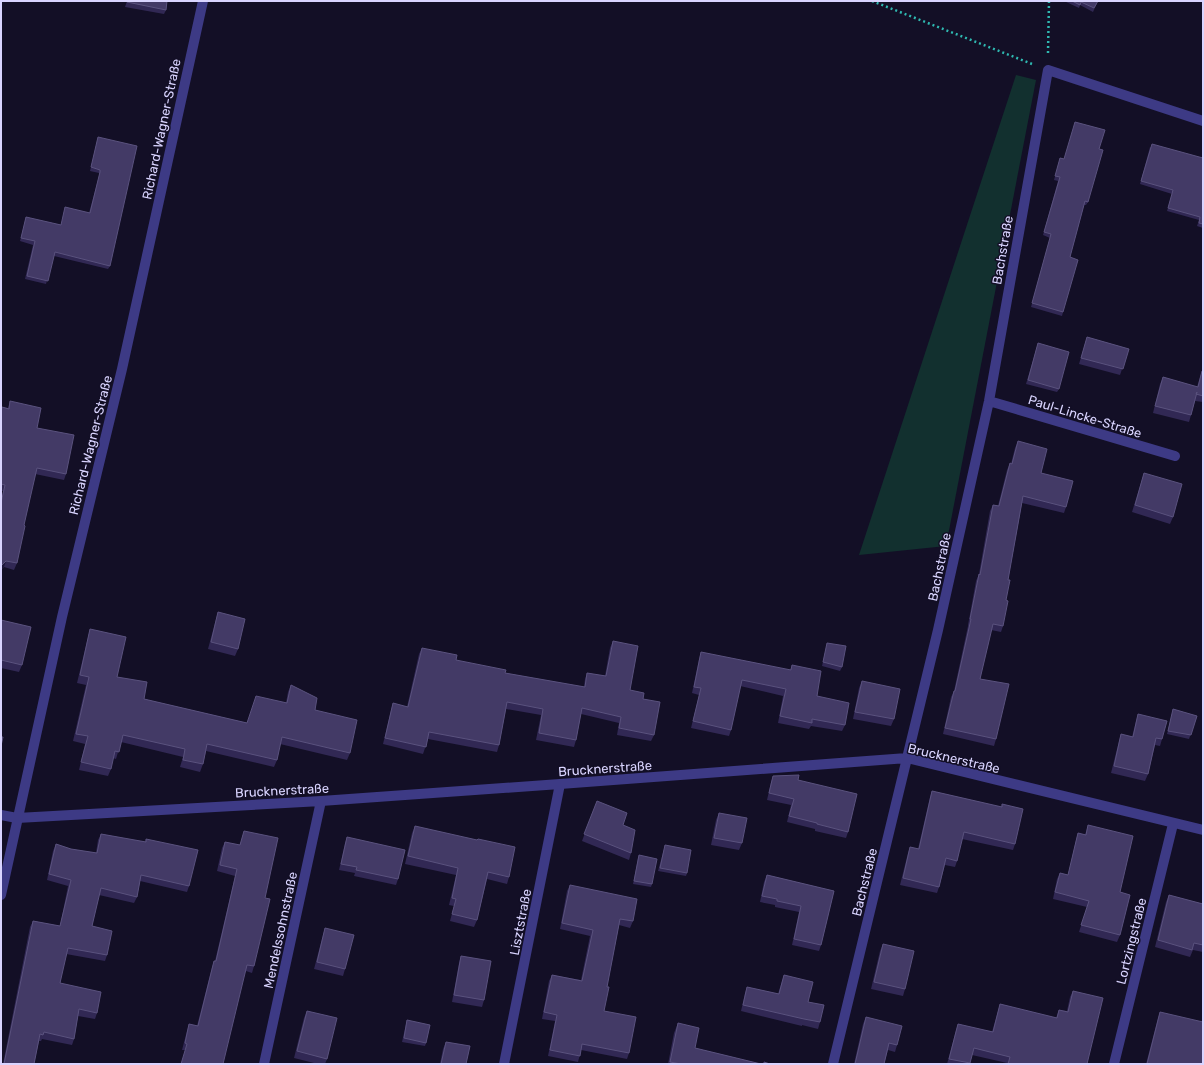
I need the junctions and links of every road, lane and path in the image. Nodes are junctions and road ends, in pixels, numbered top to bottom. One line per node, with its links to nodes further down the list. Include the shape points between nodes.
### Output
1 (203, 1): 12 (street, Richard-Wagner-Straße, via 122,368)
2 (872, 1): 4 (path)
3 (1049, 1): 4 (path)
4 (1048, 70): 5 (street); 6 (street, Bachstraße)
5 (1203, 121)
6 (988, 401): 7 (street, Paul-Lincke-Straße); 8 (street, Bachstraße)
7 (1175, 456)
8 (907, 758): 9 (street, Brucknerstraße); 13 (street, Brucknerstraße); 18 (street, Bachstraße)
9 (560, 784): 10 (street, Brucknerstraße); 17 (street, Lisztstraße)
10 (321, 801): 12 (street, Brucknerstraße); 16 (street, Mendelssohnstraße)
11 (1, 815): 12 (street, Brucknerstraße)
12 (17, 818): 15 (street, Richard-Wagner-Straße)
13 (1174, 824): 14 (street, Brucknerstraße); 19 (street, Lortzingstraße)
14 (1203, 830)
15 (1, 894)
16 (264, 1064)
17 (504, 1064)
18 (833, 1064)
19 (1114, 1064)

